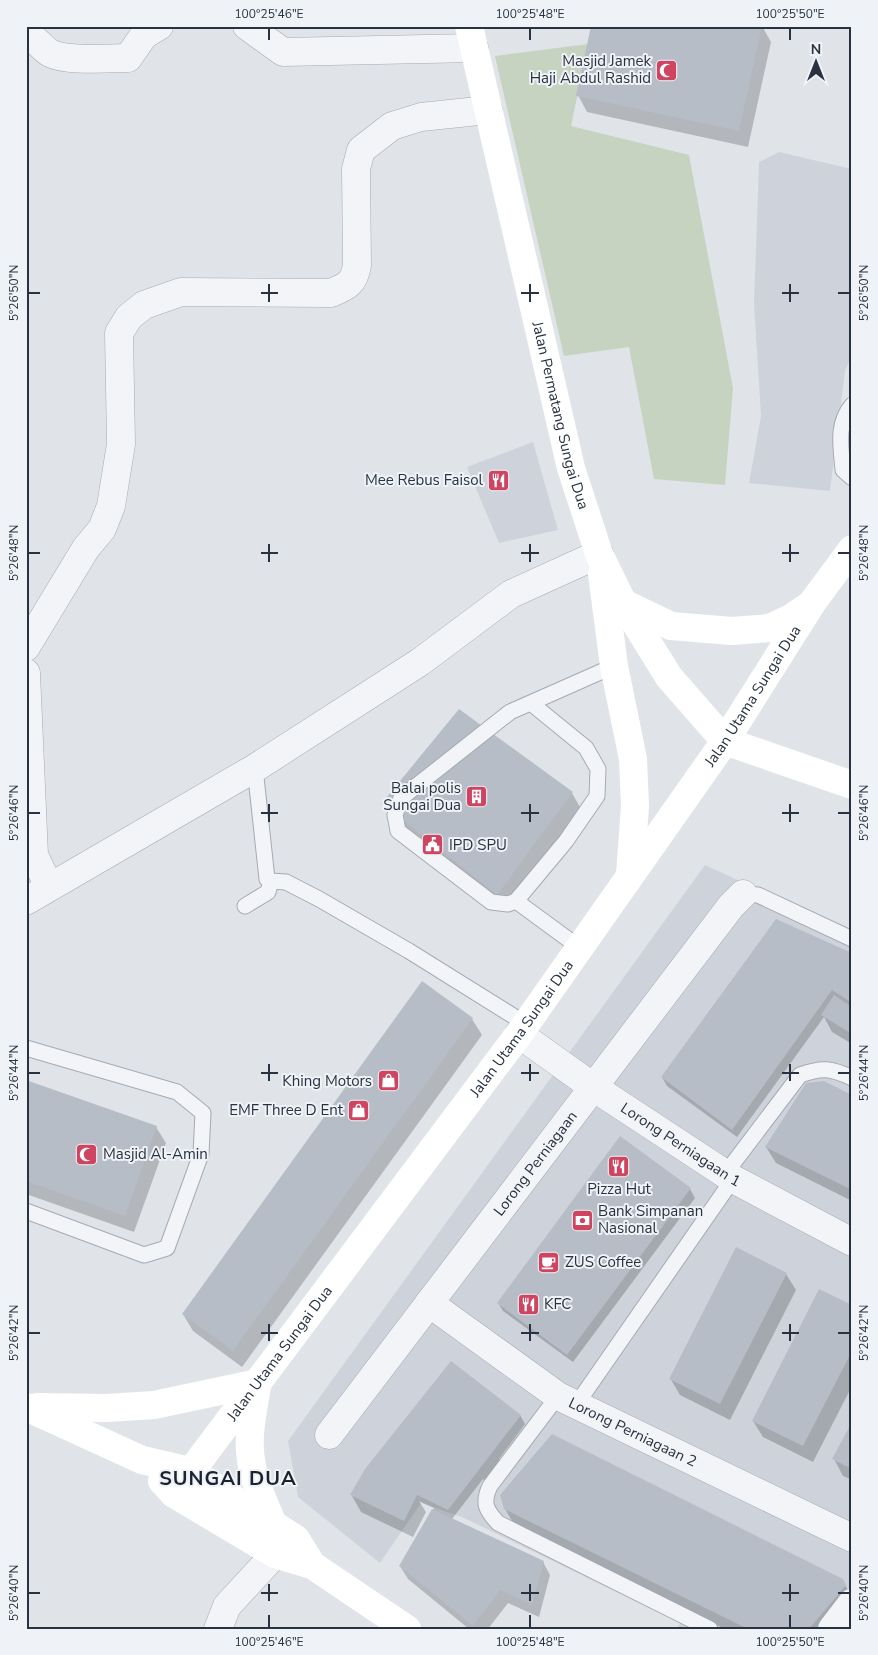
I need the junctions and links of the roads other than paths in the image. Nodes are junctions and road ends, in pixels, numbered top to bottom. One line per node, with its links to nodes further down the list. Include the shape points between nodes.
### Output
1 (159, 26): 3 (street, via 144,35 128,64 62,57 50,53)
2 (247, 26): 4 (street, via 283,52)
3 (26, 34)
4 (472, 37): 5 (main road, Jalan Permatang Sungai Dua)
5 (488, 110): 9 (main road, Jalan Permatang Sungai Dua, via 571,468); 12 (street, via 421,117 392,126 361,150 356,168 357,265 355,278 345,287 331,293 181,292 144,305 129,317 119,333 121,444 111,506 102,529 86,548)
6 (852, 405): 7 (lane, via 845,413 840,436 843,470)
7 (852, 478)
8 (852, 549): 11 (main road, Jalan Utama Sungai Dua)
9 (599, 554): 10 (main road, Jalan Permatang Sungai Dua); 13 (main road); 17 (street, via 511,594 420,662)
10 (623, 603): 11 (main road, via 671,626 732,631 770,628); 16 (main road, Jalan Permatang Sungai Dua, via 669,677)
11 (812, 603): 16 (main road, Jalan Utama Sungai Dua)
12 (26, 647)
13 (614, 666): 15 (lane); 19 (main road, via 633,760 635,806)
14 (26, 673): 21 (street, via 34,855)
15 (532, 704): 24 (lane, via 586,748 598,769 596,796 566,841); 24 (lane, via 510,712 402,798 395,815 398,831 491,902 508,904)
16 (724, 741): 18 (main road); 19 (main road, Jalan Utama Sungai Dua)
17 (255, 768): 20 (lane, via 266,876); 21 (street)
18 (852, 785)
19 (630, 875): 27 (main road, Jalan Utama Sungai Dua)
20 (271, 881): 25 (lane, via 268,892); 28 (lane, via 286,882 409,951)
21 (49, 887): 23 (street)
22 (743, 894): 26 (lane, via 758,895); 31 (street, Lorong Perniagaan)
23 (26, 901)
24 (516, 901): 27 (lane)
25 (245, 906)
26 (852, 940)
27 (580, 948): 28 (main road, Jalan Utama Sungai Dua)
28 (522, 1029): 31 (street, Lorong Perniagaan 1); 36 (main road, Jalan Utama Sungai Dua)
29 (26, 1048): 33 (lane, via 177,1092 203,1113 201,1154 167,1248 144,1255)
30 (852, 1078): 32 (lane, via 835,1070 816,1069 800,1075)
31 (593, 1086): 32 (street, Lorong Perniagaan 1); 35 (street, Lorong Perniagaan)
32 (729, 1177): 34 (street, Lorong Perniagaan 1); 37 (lane)
33 (26, 1211)
34 (852, 1242)
35 (429, 1303): 37 (street, Lorong Perniagaan 2); 39 (street, Lorong Perniagaan)
36 (258, 1383): 38 (main road, via 154,1405); 41 (main road, Jalan Utama Sungai Dua); 43 (main road, via 250,1425 250,1459)
37 (567, 1400): 44 (street, Lorong Perniagaan 2); 48 (lane, via 490,1486 485,1497 486,1510 498,1523)
38 (26, 1407): 40 (main road)
39 (329, 1435)
40 (142, 1460): 41 (main road); 42 (main road)
41 (190, 1471): 42 (main road, Jalan Utama Sungai Dua); 43 (main road)
42 (174, 1494): 45 (main road)
43 (272, 1522): 46 (main road, via 296,1539)
44 (852, 1538)
45 (275, 1554): 46 (main road); 49 (street, via 227,1606)
46 (312, 1565): 50 (main road)
47 (852, 1603): 51 (street)
48 (704, 1627)
49 (218, 1629)
50 (407, 1629)
51 (832, 1629)

